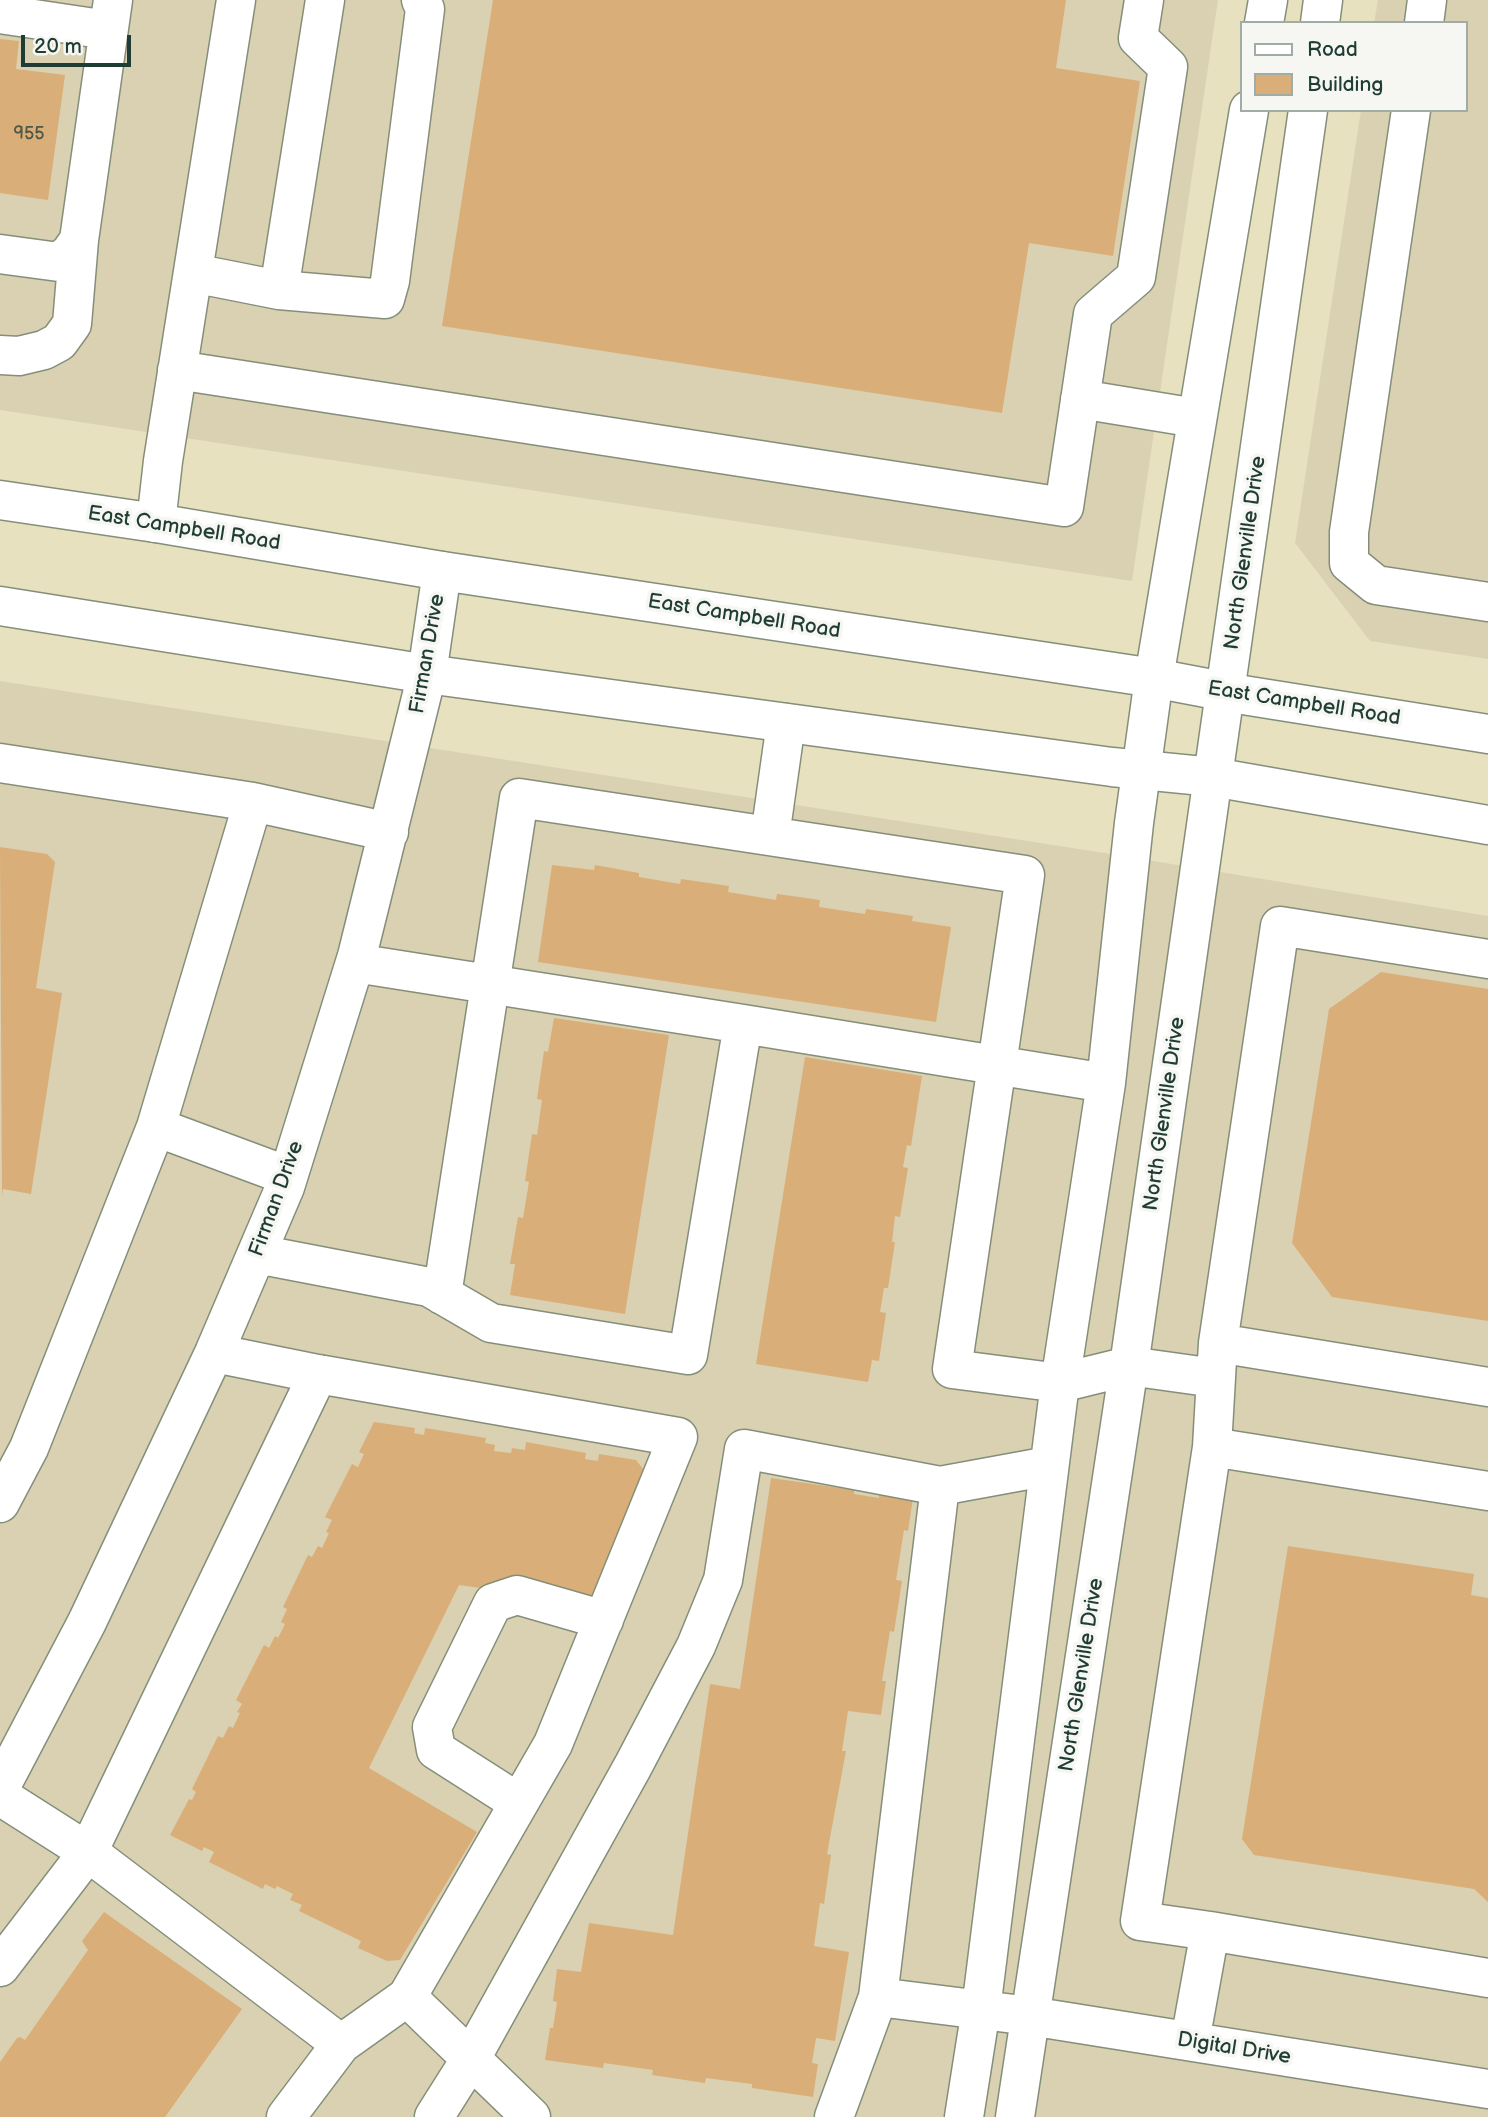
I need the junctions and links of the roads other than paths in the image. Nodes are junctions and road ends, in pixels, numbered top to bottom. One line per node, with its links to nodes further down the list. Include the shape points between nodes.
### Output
1 (236, 0): 18 (street)
2 (325, 0): 19 (street)
3 (421, 0): 19 (street, via 425,9 385,299)
4 (1144, 0): 22 (street, via 1138,38 1168,67 1136,277 1093,314)
5 (1268, 0): 10 (street)
6 (1323, 0): 11 (street)
7 (1427, 0): 12 (street)
8 (0, 14): 9 (street)
9 (111, 15): 16 (street)
10 (1264, 21)
11 (1320, 21)
12 (1424, 21)
13 (1249, 112): 23 (street)
14 (1308, 112): 31 (street, North Glenville Drive)
15 (1411, 112): 27 (street, via 1349,532 1349,563 1376,585)
16 (79, 240): 17 (street, via 59,262); 20 (street, via 72,324 59,342 44,350)
17 (0, 254)
18 (193, 273): 19 (street); 21 (street)
19 (279, 289)
20 (0, 355)
21 (177, 370): 22 (street, via 1064,507); 25 (street)
22 (1080, 399): 23 (street)
23 (1196, 418): 30 (street)
24 (0, 500): 25 (street, East Campbell Road)
25 (156, 523): 26 (street, East Campbell Road)
26 (442, 572): 29 (street, Firman Drive); 30 (street, East Campbell Road)
27 (1488, 602)
28 (0, 606): 29 (street)
29 (427, 674): 32 (street); 39 (street, Firman Drive)
30 (1154, 678): 31 (street, East Campbell Road); 35 (street)
31 (1226, 691): 33 (street, East Campbell Road); 36 (street, North Glenville Drive)
32 (786, 723): 35 (street); 40 (street)
33 (1488, 734)
34 (0, 763): 37 (street)
35 (1141, 770): 36 (street); 46 (street)
36 (1213, 777): 38 (street); 53 (street, North Glenville Drive)
37 (253, 802): 39 (street); 47 (street)
38 (1488, 825)
39 (388, 832): 42 (street, Firman Drive)
40 (770, 836): 43 (street, via 519,798); 45 (street, via 1025,875)
41 (1488, 958): 52 (street, via 1280,926)
42 (355, 963): 43 (street); 48 (street, Firman Drive)
43 (491, 985): 44 (street); 50 (street)
44 (743, 1024): 45 (street); 50 (street, via 688,1354 491,1323)
45 (998, 1065): 46 (street); 55 (street, via 952,1369)
46 (1106, 1083): 55 (street)
47 (156, 1127): 48 (street); 61 (street, via 29,1448)
48 (288, 1176): 49 (street, Firman Drive)
49 (257, 1254): 50 (street, via 429,1287); 51 (street, Firman Drive)
50 (442, 1295)
51 (214, 1353): 54 (street); 63 (street, Firman Drive, via 87,1622)
52 (1217, 1361): 53 (street); 56 (street); 57 (street)
53 (1129, 1366): 55 (street); 73 (street, North Glenville Drive)
54 (318, 1374): 62 (street, via 678,1437); 66 (street)
55 (1060, 1383): 58 (street)
56 (1488, 1387)
57 (1212, 1447): 60 (street); 67 (street, via 1140,1921)
58 (1049, 1466): 59 (street); 72 (street)
59 (940, 1486): 71 (street); 76 (street, via 744,1449 723,1580 696,1646)
60 (1488, 1491)
61 (0, 1503)
62 (604, 1620): 65 (street, via 553,1744); 65 (street, via 517,1595 493,1603 432,1727 436,1750)
63 (0, 1788)
64 (0, 1796): 66 (street)
65 (519, 1803): 70 (street)
66 (88, 1852): 68 (street); 75 (street)
67 (1210, 1931): 69 (street); 74 (street)
68 (0, 1967)
69 (1488, 1978)
70 (407, 1997): 75 (street); 76 (street)
71 (878, 1997): 72 (street, Digital Drive); 81 (street)
72 (981, 2009): 73 (street, Digital Drive); 82 (street)
73 (1030, 2016): 74 (street, Digital Drive); 83 (street, North Glenville Drive)
74 (1190, 2042): 77 (street, Digital Drive)
75 (341, 2044): 79 (street)
76 (470, 2060): 78 (street); 80 (street)
77 (1488, 2089)
78 (513, 2109)
79 (286, 2117)
80 (434, 2117)
81 (834, 2117)
82 (964, 2117)
83 (1015, 2117)

